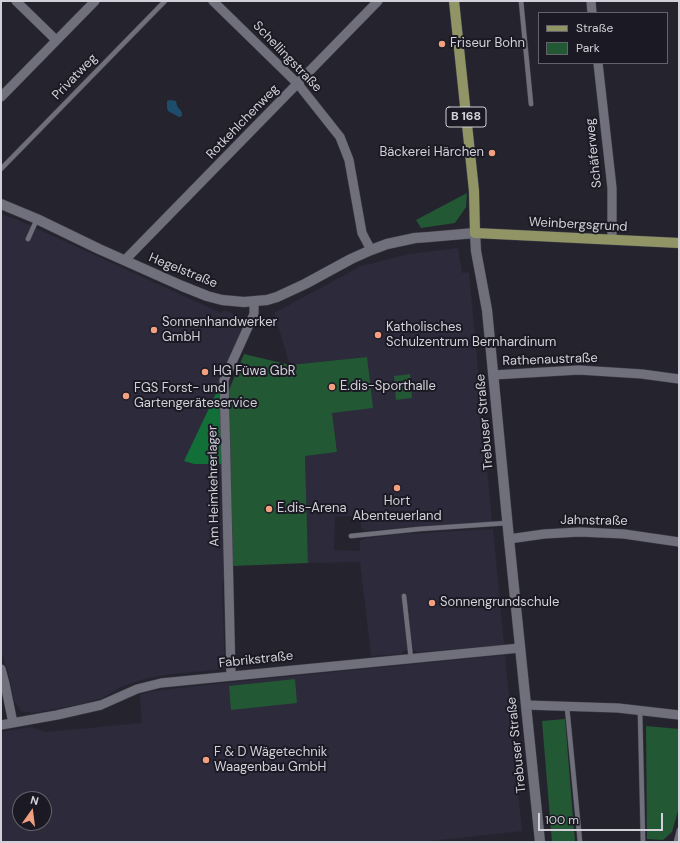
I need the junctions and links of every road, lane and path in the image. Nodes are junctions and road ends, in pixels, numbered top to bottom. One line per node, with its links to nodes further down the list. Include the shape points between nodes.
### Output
1 (16, 1): 10 (street)
2 (95, 1): 10 (street)
3 (166, 1): 15 (lane, Privatweg)
4 (213, 1): 12 (street, Schellingstraße)
5 (378, 1): 12 (street, Rotkehlchenweg)
6 (454, 1): 18 (main road, Trebuser Straße / B 168, via 474,191)
7 (520, 1): 14 (lane)
8 (591, 1): 9 (street)
9 (592, 12)
10 (56, 40): 13 (street)
11 (598, 64): 20 (street, Schäferweg, via 612,188)
12 (298, 84): 22 (street, Schellingstraße, via 340,137 349,160 362,233); 23 (street, Rotkehlchenweg)
13 (1, 97)
14 (531, 104)
15 (1, 169)
16 (1, 204): 17 (street, Hegelstraße)
17 (37, 219): 19 (lane); 23 (street, Hegelstraße)
18 (475, 233): 20 (main road, Weinbergsgrund); 22 (street, Hegelstraße, via 415,238); 25 (street, Trebuser Straße, via 487,310)
19 (28, 239)
20 (612, 240): 21 (main road, Weinbergsgrund)
21 (679, 243)
22 (371, 250): 24 (street, Hegelstraße, via 277,297)
23 (125, 260): 24 (street, Hegelstraße, via 207,296 222,300)
24 (254, 302): 35 (street, Am Heimkehrerlager, via 254,314 224,380)
25 (493, 375): 26 (street, Rathenaustraße, via 579,370); 27 (street, Trebuser Straße)
26 (679, 379)
27 (507, 523): 28 (lane); 29 (street, Trebuser Straße)
28 (351, 536)
29 (509, 539): 30 (street, Jahnstraße, via 580,532 624,534); 32 (street, Trebuser Straße)
30 (679, 542)
31 (404, 596): 33 (lane)
32 (520, 648): 33 (street, Fabrikstraße); 36 (street, Trebuser Straße)
33 (411, 659): 35 (street, Fabrikstraße)
34 (1, 670): 40 (street)
35 (231, 676): 40 (street, Fabrikstraße, via 161,683 137,689 101,705)
36 (526, 705): 37 (street); 43 (street, Trebuser Straße)
37 (567, 707): 38 (street); 44 (lane)
38 (640, 710): 39 (street); 45 (lane)
39 (679, 715)
40 (13, 723): 41 (street, Fabrikstraße)
41 (1, 726)
42 (679, 830): 46 (lane)
43 (540, 842)
44 (580, 842)
45 (643, 842)
46 (676, 842)

